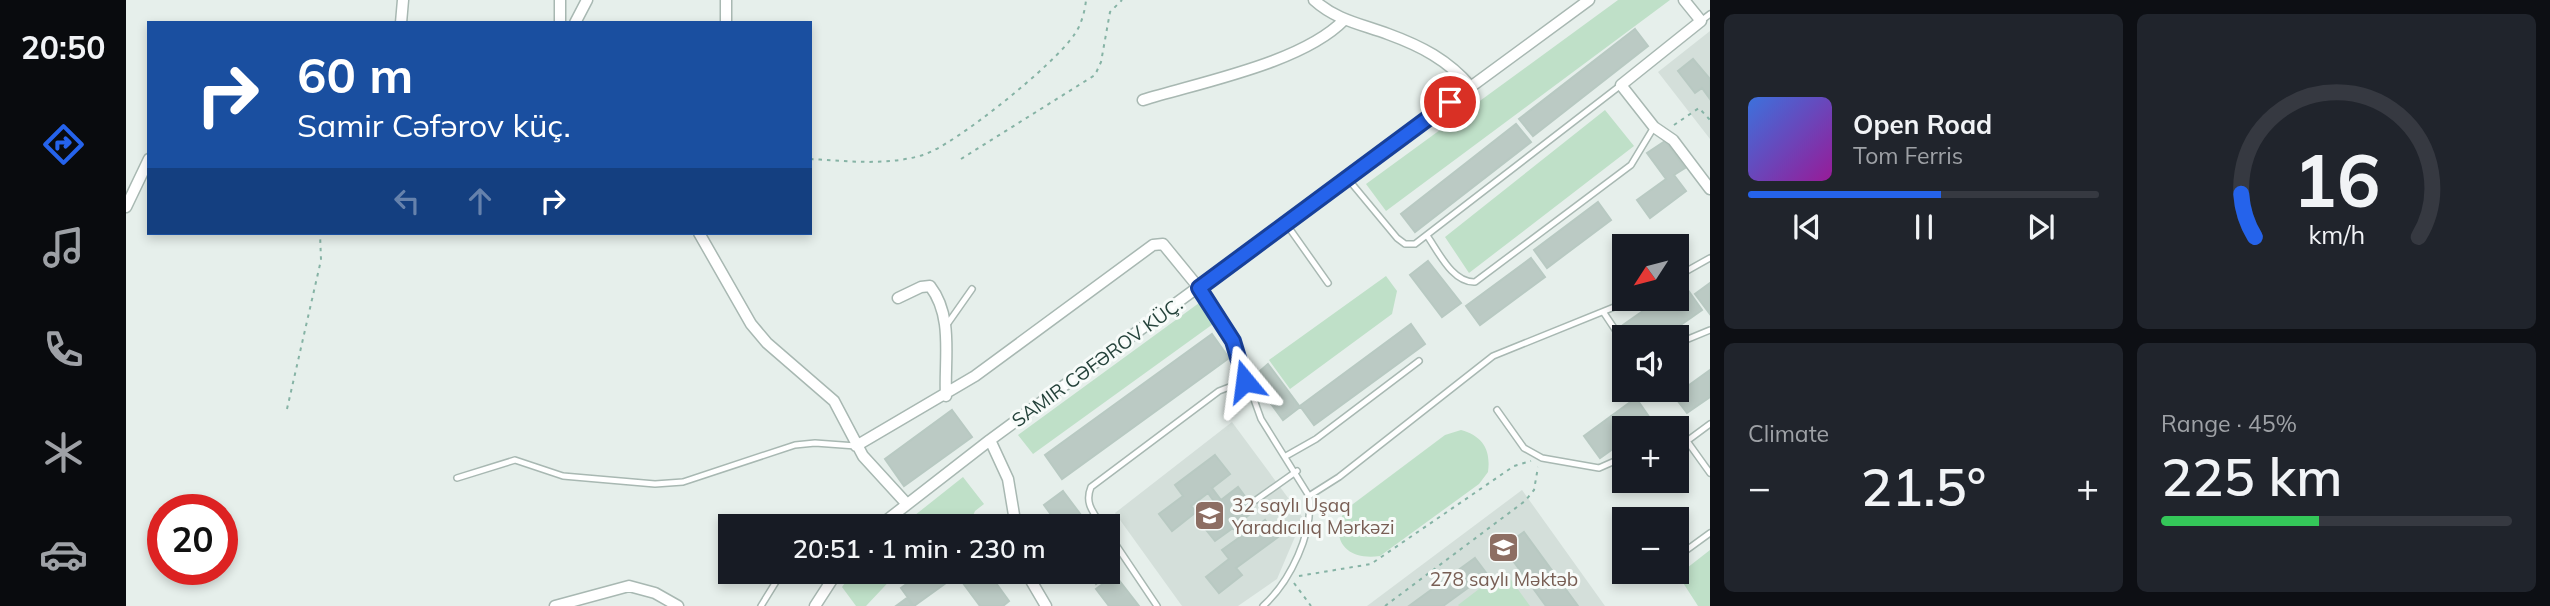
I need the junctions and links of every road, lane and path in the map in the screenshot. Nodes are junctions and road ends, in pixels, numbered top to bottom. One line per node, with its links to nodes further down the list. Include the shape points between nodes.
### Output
1 (403, 0): 12 (street)
2 (560, 0): 13 (street)
3 (587, 0): 14 (street)
4 (726, 0): 15 (street)
5 (1086, 0): 22 (path, via 1076,34 1051,64 953,139 926,154 891,162)
6 (1122, 0): 23 (path, via 1110,12 1095,75)
7 (1314, 0): 11 (street)
8 (1589, 0): 17 (street, SAMIR CƏFƏROV KÜÇ.)
9 (1684, 0): 10 (street)
10 (1705, 18): 16 (street)
11 (1344, 20): 17 (street, via 1443,58); 18 (street, via 1318,40 1267,63)
12 (401, 21)
13 (560, 21)
14 (576, 21)
15 (726, 21)
16 (1620, 85): 20 (street); 31 (lane)
17 (1471, 87): 25 (street, SAMIR CƏFƏROV KÜÇ.)
18 (1143, 100)
19 (1710, 120): 21 (path, via 1699,108 1694,109)
20 (1654, 127): 21 (street); 31 (lane, via 1631,165 1475,282 1457,276)
21 (1665, 132): 26 (street)
22 (812, 159)
23 (961, 159)
24 (147, 163): 27 (street)
25 (1348, 178): 28 (street, SAMIR CƏFƏROV KÜÇ.); 31 (lane, via 1405,244)
26 (1710, 189)
27 (126, 207)
28 (1287, 225): 34 (lane); 35 (street, SAMIR CƏFƏROV KÜÇ.)
29 (320, 235): 47 (path, via 321,260)
30 (700, 235): 53 (street, via 751,324 834,401)
31 (1428, 237)
32 (1710, 258): 33 (lane)
33 (1689, 270)
34 (1328, 283)
35 (1199, 288): 45 (lane, via 1233,341); 46 (street, via 1169,249 1153,245); 50 (street, SAMIR CƏFƏROV KÜÇ.)
36 (972, 289): 41 (lane)
37 (898, 298): 41 (street, via 930,286)
38 (1612, 309): 39 (lane)
39 (1604, 313): 40 (lane); 60 (lane, via 1493,356)
40 (1612, 325)
41 (946, 326): 46 (street)
42 (1710, 330): 43 (lane)
43 (1689, 339)
44 (1419, 360): 54 (lane, via 1316,439)
45 (1245, 381): 54 (lane, via 1261,419); 65 (lane, via 1219,391 1091,487 1087,497)
46 (946, 396): 53 (street)
47 (286, 410)
48 (1497, 410): 55 (lane, via 1524,448)
49 (1710, 424): 51 (lane)
50 (989, 440): 62 (street, SAMIR CƏFƏROV KÜÇ.); 64 (street, via 1008,479)
51 (1689, 440)
52 (1689, 444): 58 (lane)
53 (856, 446): 59 (lane, via 795,445 683,482 563,476 515,460); 62 (street)
54 (1286, 456): 57 (lane)
55 (1542, 458): 56 (lane, via 1599,468); 69 (path, via 1514,466 1371,564); 81 (path, via 1534,491 1525,501)
56 (1612, 462)
57 (1297, 471): 60 (lane); 61 (lane)
58 (1710, 473)
59 (457, 478)
60 (1309, 496): 69 (lane, via 1309,517)
61 (1256, 500)
62 (906, 503): 63 (street, SAMIR CƏFƏROV KÜÇ.)
63 (893, 514)
64 (1014, 514)
65 (1094, 514)
66 (1710, 533): 67 (lane)
67 (1689, 549)
68 (1120, 551): 78 (lane)
69 (1290, 577): 79 (lane); 80 (path)
70 (775, 584): 75 (lane)
71 (829, 584): 76 (street)
72 (1033, 584): 77 (street)
73 (555, 606): 74 (street, via 628,586 655,593)
74 (678, 606)
75 (761, 606)
76 (815, 606)
77 (1046, 606)
78 (1157, 606)
79 (1263, 606)
80 (1311, 606)
81 (1385, 606)

